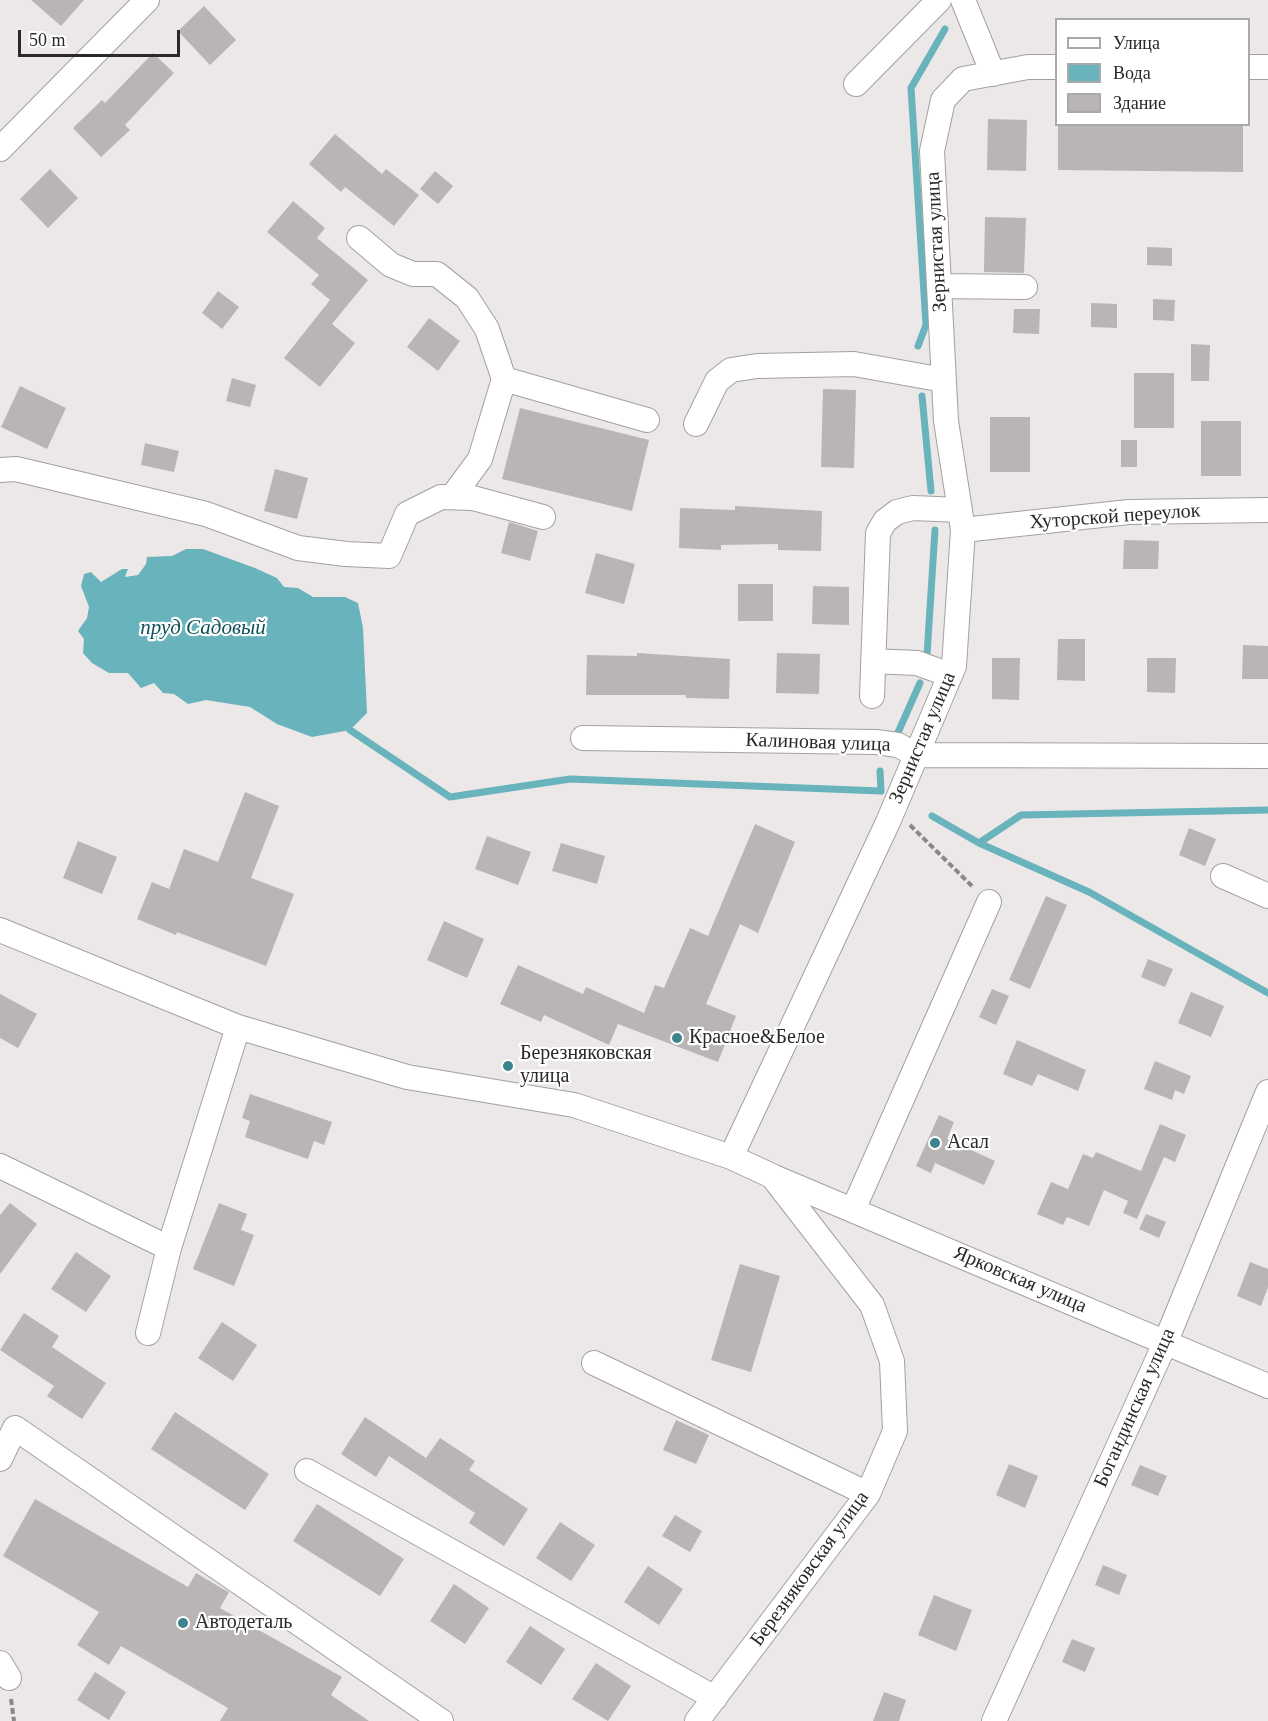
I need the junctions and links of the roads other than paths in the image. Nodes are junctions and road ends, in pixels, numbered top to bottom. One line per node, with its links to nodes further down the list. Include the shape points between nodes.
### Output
1 (147, 0): 9 (street)
2 (939, 0): 8 (street)
3 (963, 0): 7 (street)
4 (1055, 67): 7 (street)
5 (1250, 67): 6 (street)
6 (1268, 67)
7 (993, 74): 11 (street, Зернистая улица, via 963,79 943,100 932,151)
8 (856, 84)
9 (0, 149)
10 (359, 238): 13 (street, via 391,265 413,274 437,274 468,298 487,329)
11 (939, 286): 12 (street); 14 (street, Зернистая улица)
12 (1025, 287)
13 (504, 379): 15 (street); 18 (street, via 480,459)
14 (944, 380): 16 (street, via 854,364 731,370 717,381); 21 (street, Зернистая улица, via 946,422)
15 (647, 420)
16 (696, 424)
17 (0, 470): 18 (street, via 16,468 206,514 298,548 346,554 389,556 407,514 441,497)
18 (452, 497): 20 (street, via 473,498)
19 (1268, 510): 21 (street, Хуторской переулок)
20 (543, 518)
21 (961, 520): 22 (street, Хуторской переулок, via 913,508 885,520 878,533); 23 (street, Зернистая улица, via 954,666)
22 (873, 661): 23 (street, via 917,663); 24 (street, Хуторской переулок)
23 (950, 675): 26 (street, Зернистая улица)
24 (872, 696)
25 (583, 738): 26 (street, Калиновая улица, via 876,742 898,745)
26 (916, 755): 27 (street, Калиновая улица); 34 (street, Зернистая улица)
27 (1268, 756)
28 (1222, 876): 29 (street)
29 (1268, 896)
30 (989, 902): 37 (street)
31 (0, 930): 32 (street, Березняковская улица)
32 (238, 1027): 34 (street, Березняковская улица, via 407,1077 574,1105); 38 (street)
33 (1268, 1092): 40 (street, Богандинская улица)
34 (731, 1156): 36 (street, Березняковская улица)
35 (0, 1166): 38 (street)
36 (771, 1176): 37 (street, Ярковская улица); 45 (street, Березняковская улица, via 872,1305 892,1361 895,1431)
37 (853, 1210): 40 (street, Ярковская улица)
38 (169, 1248): 39 (street)
39 (148, 1333)
40 (1166, 1341): 42 (street, Ярковская улица); 49 (street, Богандинская улица)
41 (594, 1363): 45 (street)
42 (1268, 1386)
43 (0, 1459): 47 (street, via 15,1428)
44 (307, 1471): 46 (street)
45 (868, 1494): 46 (street, Березняковская улица)
46 (715, 1698): 48 (street, Березняковская улица)
47 (441, 1721)
48 (698, 1721)
49 (994, 1721)

